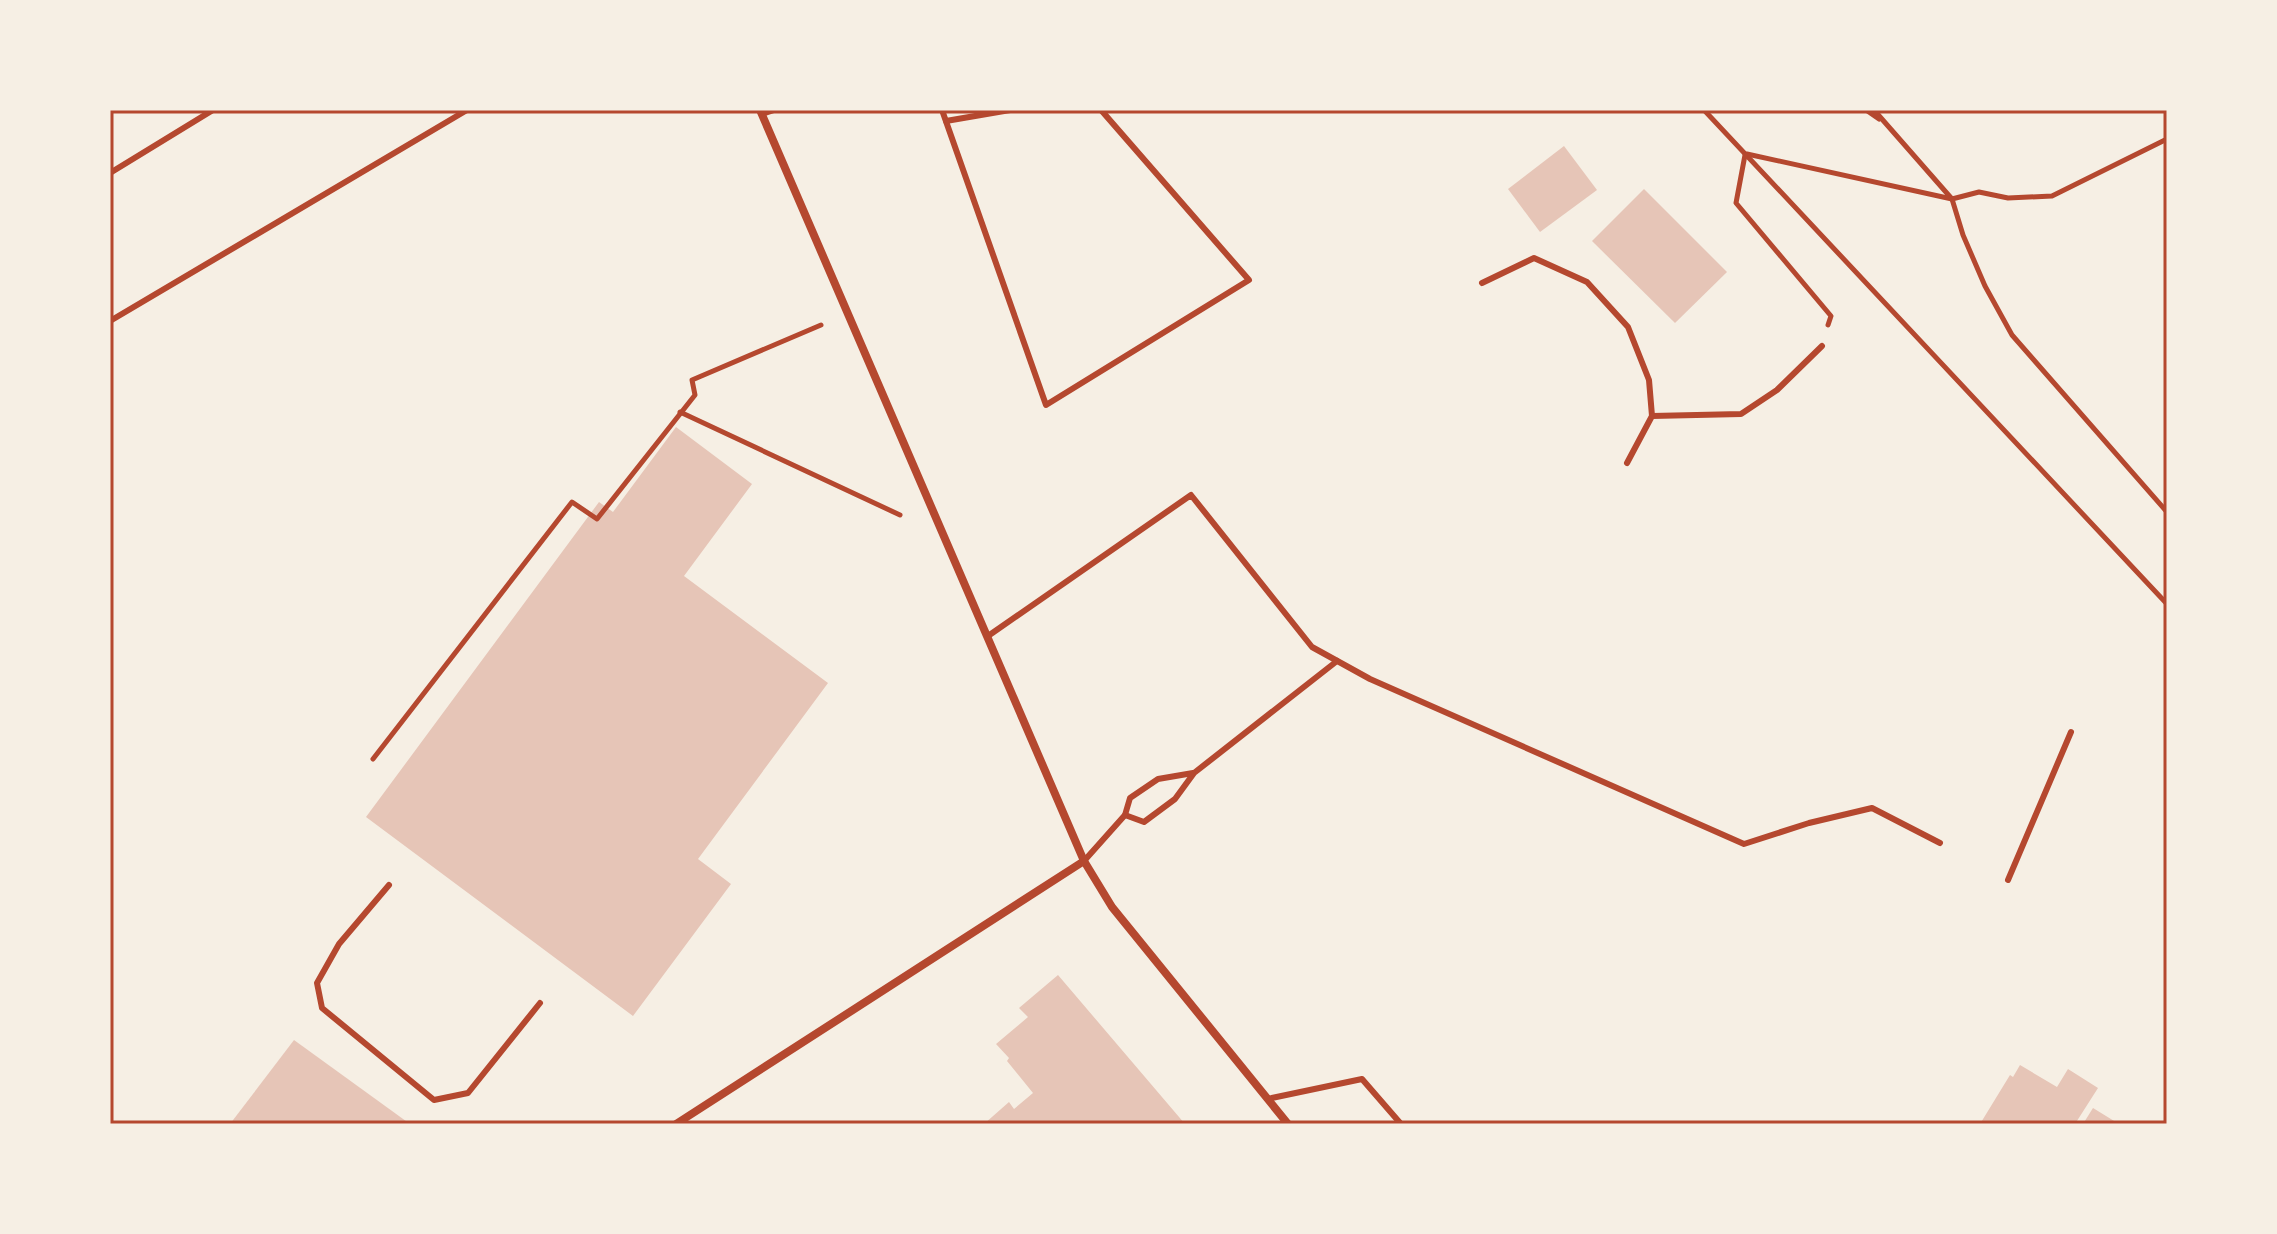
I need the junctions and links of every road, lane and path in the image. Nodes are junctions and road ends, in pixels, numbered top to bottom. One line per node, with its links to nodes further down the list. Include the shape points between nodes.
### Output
1 (213, 110): 15 (lane)
2 (467, 110): 18 (lane)
3 (774, 110): 10 (lane)
4 (942, 110): 11 (lane)
5 (1010, 110): 11 (lane)
6 (1101, 110): 11 (lane, via 1249,280 1046,405)
7 (1704, 110): 14 (path)
8 (1866, 110): 12 (path)
9 (1874, 110): 12 (path)
10 (761, 112): 27 (street)
11 (946, 121)
12 (1887, 125): 16 (path)
13 (2167, 139): 16 (path, via 2052,196 2008,198 1979,192)
14 (1745, 154): 16 (path); 20 (path, via 1736,203 1831,316); 26 (path)
15 (110, 173)
16 (1952, 199): 24 (path, via 1985,286 2012,335)
17 (1482, 283): 22 (lane, via 1534,258 1587,282 1628,327 1649,380)
18 (110, 321)
19 (821, 325): 21 (path, via 692,380 695,395)
20 (1822, 346): 22 (lane, via 1777,390 1741,414)
21 (680, 412): 25 (path); 30 (path, via 597,519 572,502)
22 (1652, 416): 23 (lane)
23 (1627, 463)
24 (2167, 512)
25 (900, 515)
26 (2167, 604)
27 (988, 636): 28 (lane, via 1191,495 1312,647); 34 (street)
28 (1337, 661): 31 (lane); 33 (lane, via 1744,844 1872,808)
29 (2071, 732): 35 (lane)
30 (373, 759)
31 (1194, 773): 32 (lane, via 1158,779 1130,798); 32 (lane, via 1175,799 1144,822)
32 (1125, 815): 34 (lane)
33 (1940, 843)
34 (1084, 861): 38 (street, via 1112,907); 39 (street)
35 (2008, 880)
36 (389, 885): 37 (lane, via 339,944 317,983 322,1008 434,1100 468,1093)
37 (540, 1003)
38 (1267, 1099): 40 (street); 41 (lane, via 1362,1079)
39 (676, 1124)
40 (1288, 1124)
41 (1401, 1124)

